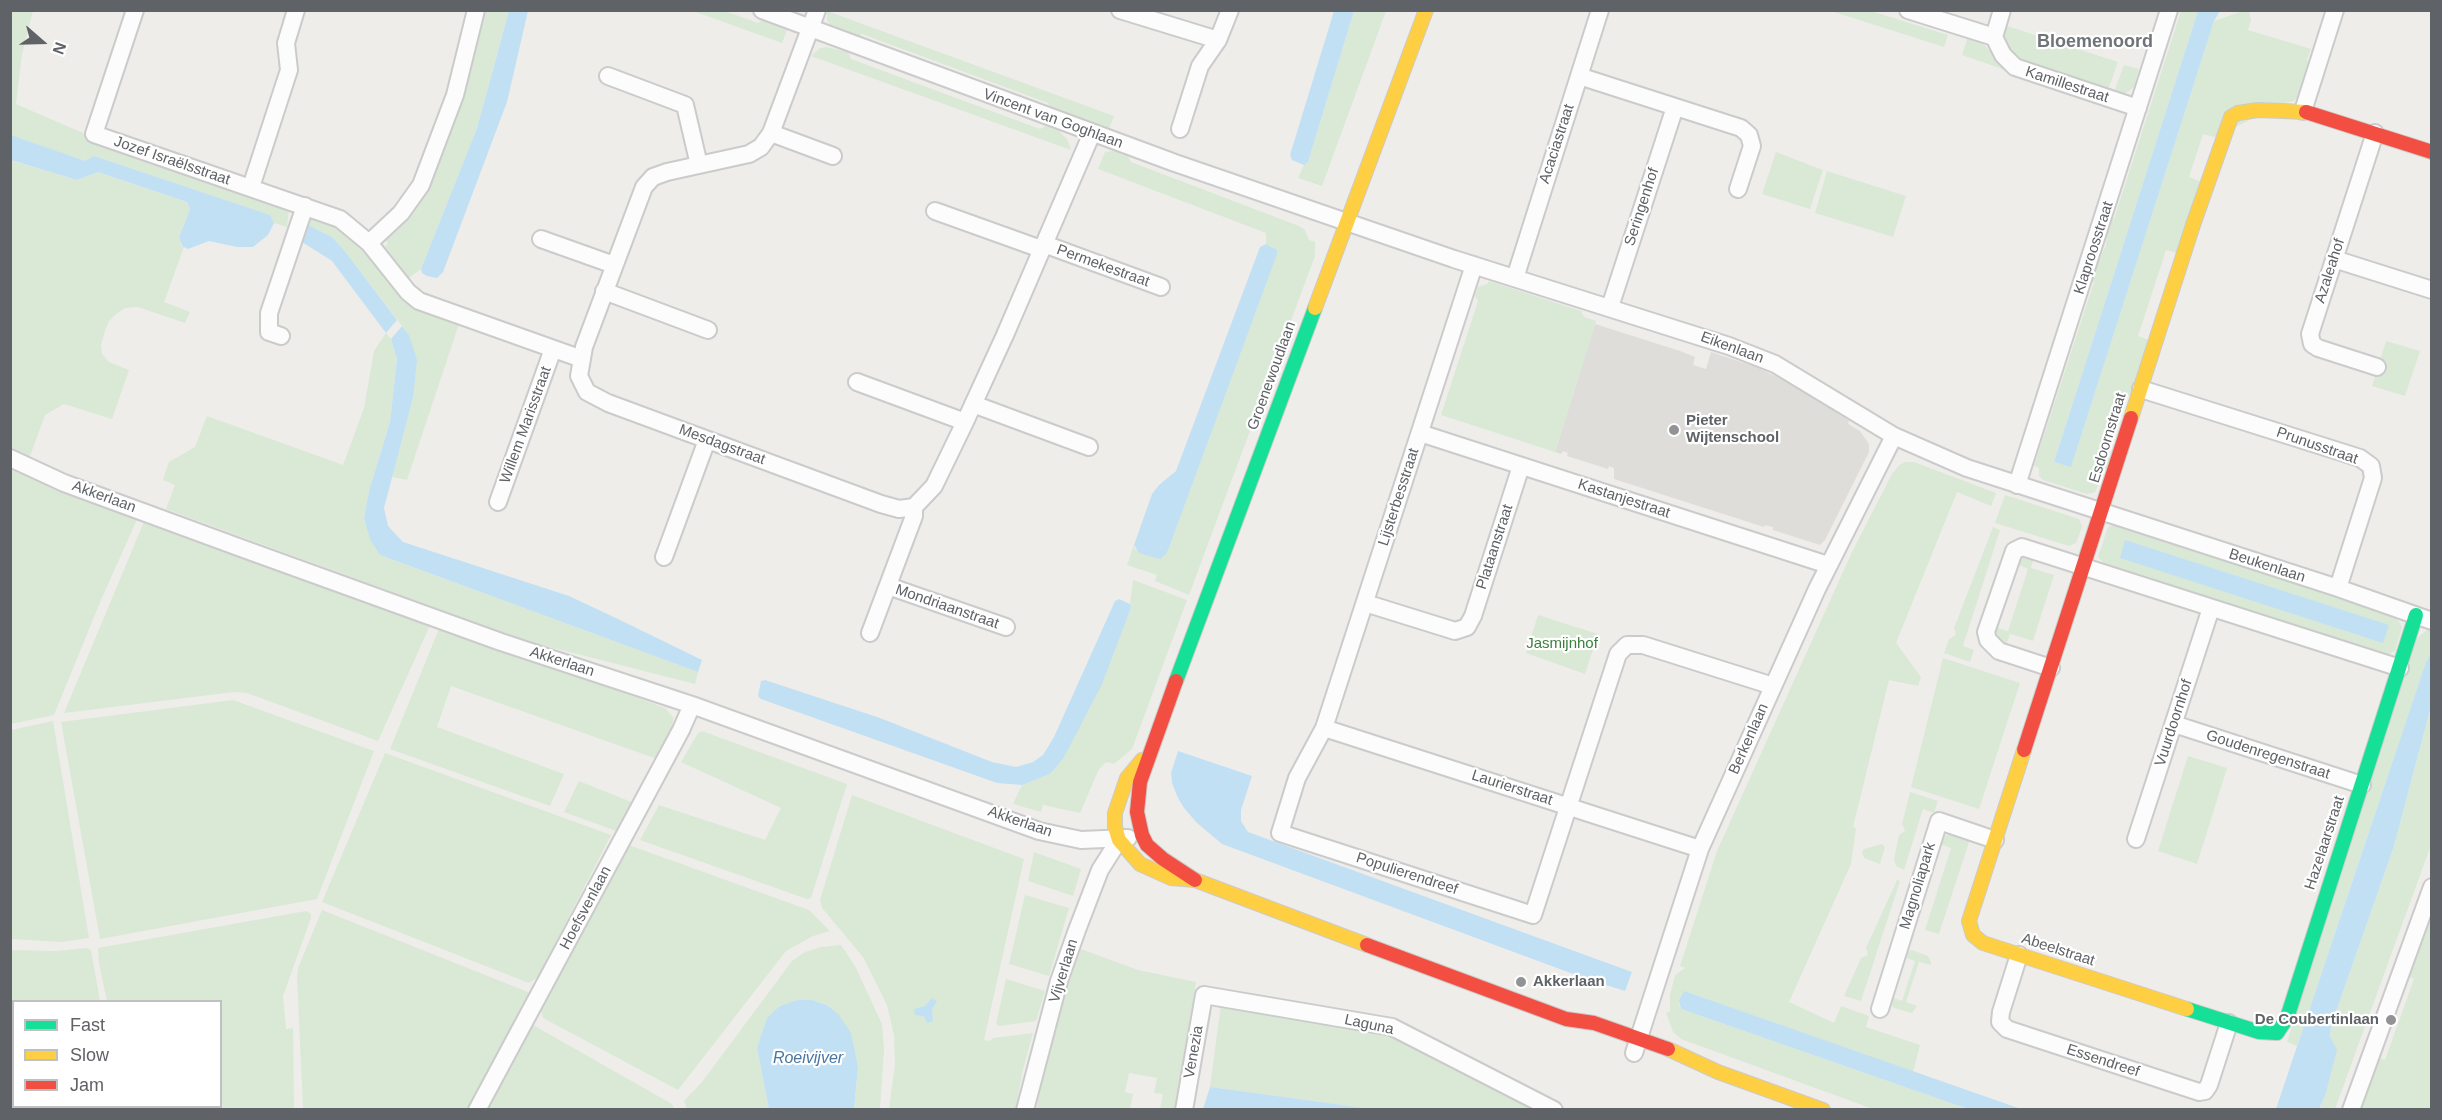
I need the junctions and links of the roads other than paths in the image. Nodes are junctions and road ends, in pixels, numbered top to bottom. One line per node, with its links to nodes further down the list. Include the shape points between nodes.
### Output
1 (135, 10): 29 (street, Jozef Israëlsstraat, via 94,134)
2 (297, 10): 29 (street, via 286,43 290,70)
3 (476, 10): 35 (street, via 455,95 421,185 401,213)
4 (762, 10): 14 (street, Vincent van Goghlaan)
5 (817, 10): 14 (street, Mesdagstraat)
6 (1120, 10): 16 (street)
7 (1230, 10): 16 (street)
8 (1426, 10): 33 (street, Groenewoudlaan)
9 (1600, 10): 18 (street, Acaciastraat)
10 (1908, 10): 15 (street)
11 (2002, 10): 15 (street)
12 (2169, 10): 20 (street, Klaproosstraat)
13 (2335, 10): 21 (street)
14 (810, 28): 23 (street, Mesdagstraat); 24 (street, Vincent van Goghlaan)
15 (1994, 37): 20 (street, Kamillestraat, via 2003,56 2015,67)
16 (1218, 40): 22 (street, via 1200,66)
17 (608, 76): 28 (street, via 686,105)
18 (1579, 76): 19 (street); 40 (street, Acaciastraat)
19 (1675, 107): 30 (street, via 1742,128 1749,135 1752,147); 44 (street, Seringenhof)
20 (2138, 108): 60 (street, Klaproosstraat)
21 (2303, 111): 25 (street); 51 (street, Esdoornstraat, via 2258,110 2231,117)
22 (1180, 129)
23 (771, 133): 27 (street); 28 (street, Mesdagstraat, via 761,147 749,154)
24 (1092, 133): 33 (street, Vincent van Goghlaan); 36 (street)
25 (2375, 133): 26 (street); 37 (street, Azaleahof)
26 (2432, 152)
27 (833, 156)
28 (699, 165): 38 (street, Mesdagstraat, via 653,177 644,187)
29 (251, 187): 31 (street, Jozef Israëlsstraat)
30 (1738, 189)
31 (305, 206): 35 (street, Jozef Israëlsstraat, via 340,219); 46 (street, via 269,313 269,332)
32 (935, 211): 36 (street, Permekestraat)
33 (1347, 222): 39 (street, Eikenlaan); 80 (street, Groenewoudlaan)
34 (541, 239): 38 (street)
35 (369, 243): 47 (street, Jozef Israëlsstraat, via 418,301)
36 (1043, 246): 41 (street, Permekestraat); 52 (street)
37 (2334, 259): 42 (street); 49 (street, Azaleahof, via 2311,340 2318,348)
38 (614, 265): 43 (street, Mesdagstraat)
39 (1474, 265): 40 (street, Eikenlaan); 54 (street, Lijsterbesstraat)
40 (1515, 278): 44 (street, Eikenlaan)
41 (1161, 287)
42 (2432, 290)
43 (604, 291): 45 (street); 48 (street, Mesdagstraat)
44 (1610, 308): 55 (street, Eikenlaan, via 1775,364)
45 (708, 330)
46 (281, 336)
47 (553, 349): 48 (street, Jozef Israëlsstraat); 61 (street, Willem Marisstraat)
48 (582, 359): 56 (street, Mesdagstraat, via 579,375 587,392)
49 (2377, 367)
50 (856, 382): 53 (street)
51 (2140, 389): 63 (street, Esdoornstraat); 68 (street, Prunusstraat, via 2360,458 2371,466 2373,478)
52 (973, 404): 53 (street); 57 (street)
53 (965, 422): 62 (street, via 934,486)
54 (1420, 433): 59 (street, Kastanjestraat); 69 (street, Lijsterbesstraat)
55 (1894, 436): 60 (street, Eikenlaan); 65 (street, Berkenlaan)
56 (707, 440): 62 (street, Mesdagstraat, via 881,504 899,509); 64 (street)
57 (1089, 447)
58 (10, 459): 77 (street, Akkerlaan, via 64,483 501,642)
59 (1521, 465): 65 (street, Kastanjestraat); 69 (street, Plataanstraat, via 1467,627 1455,631)
60 (2017, 485): 63 (street, Eikenlaan)
61 (498, 502)
62 (914, 507): 67 (street, Mondriaanstraat)
63 (2102, 512): 66 (street, Esdoornstraat); 68 (street, Beukenlaan)
64 (664, 557)
65 (1828, 565): 76 (street, Berkenlaan)
66 (2084, 566): 70 (street); 74 (street, Esdoornstraat); 74 (street, via 2022,547 2014,551 1986,632 1999,651)
67 (888, 586): 72 (street, Mondriaanstraat); 73 (street, Mondriaanstraat)
68 (2338, 588): 71 (street, Beukenlaan)
69 (1365, 603): 79 (street, Lijsterbesstraat)
70 (2211, 608): 75 (street); 78 (street, Vuurdoornhof)
71 (2424, 618): 75 (street, Hazelaarstraat)
72 (1006, 627)
73 (870, 633)
74 (2051, 668): 86 (street, Esdoornstraat)
75 (2400, 668): 81 (street, Hazelaarstraat)
76 (1773, 686): 82 (street, via 1643,645 1627,645 1618,654); 87 (street, Berkenlaan)
77 (692, 705): 85 (street, Akkerlaan, via 1039,831 1081,840); 102 (street, Hoefsvenlaan)
78 (2174, 724): 81 (street, Goudenregenstraat); 84 (street, Vuurdoornhof)
79 (1324, 728): 82 (street, Laurierstraat); 82 (street, Populierendreef, via 1297,778 1280,833 1533,915)
80 (1149, 752): 83 (street, Groenewoudlaan, via 1138,799); 85 (street, Groenewoudlaan, via 1126,778 1114,813)
81 (2362, 785): 94 (street, Hazelaarstraat, via 2287,1018 2277,1033)
82 (1570, 807): 87 (street, Laurierstraat)
83 (1142, 835): 85 (street, Akkerlaan); 88 (street, via 1154,852)
84 (2136, 839)
85 (1119, 840): 88 (street, via 1140,864 1171,878); 103 (street, Vijverlaan, via 1100,870 1059,981)
86 (1995, 840): 90 (street, Abeelstraat, via 1969,921 1973,935 1983,943); 92 (street, Magnoliapark, via 1939,821)
87 (1700, 849): 96 (street, Berkenlaan)
88 (1195, 880): 93 (street)
89 (2432, 887): 107 (street)
90 (2019, 955): 94 (street, Abeelstraat); 94 (street, Essendreef, via 2001,1012 2000,1022 2007,1029 2199,1092 2209,1085)
91 (1204, 995): 104 (street, Venezia); 105 (street, Laguna, via 1392,1027)
92 (1880, 1009)
93 (1566, 1019): 95 (street); 96 (street, via 1594,1023)
94 (2229, 1023)
95 (1589, 1037)
96 (1636, 1046): 97 (street); 98 (street); 100 (street, via 1685,1056)
97 (1617, 1047)
98 (1651, 1059)
99 (1679, 1069): 100 (street)
100 (1718, 1072): 101 (street)
101 (1804, 1106): 106 (street)
102 (477, 1110)
103 (1025, 1110)
104 (1184, 1110)
105 (1554, 1110)
106 (1823, 1110)
107 (2351, 1110)

